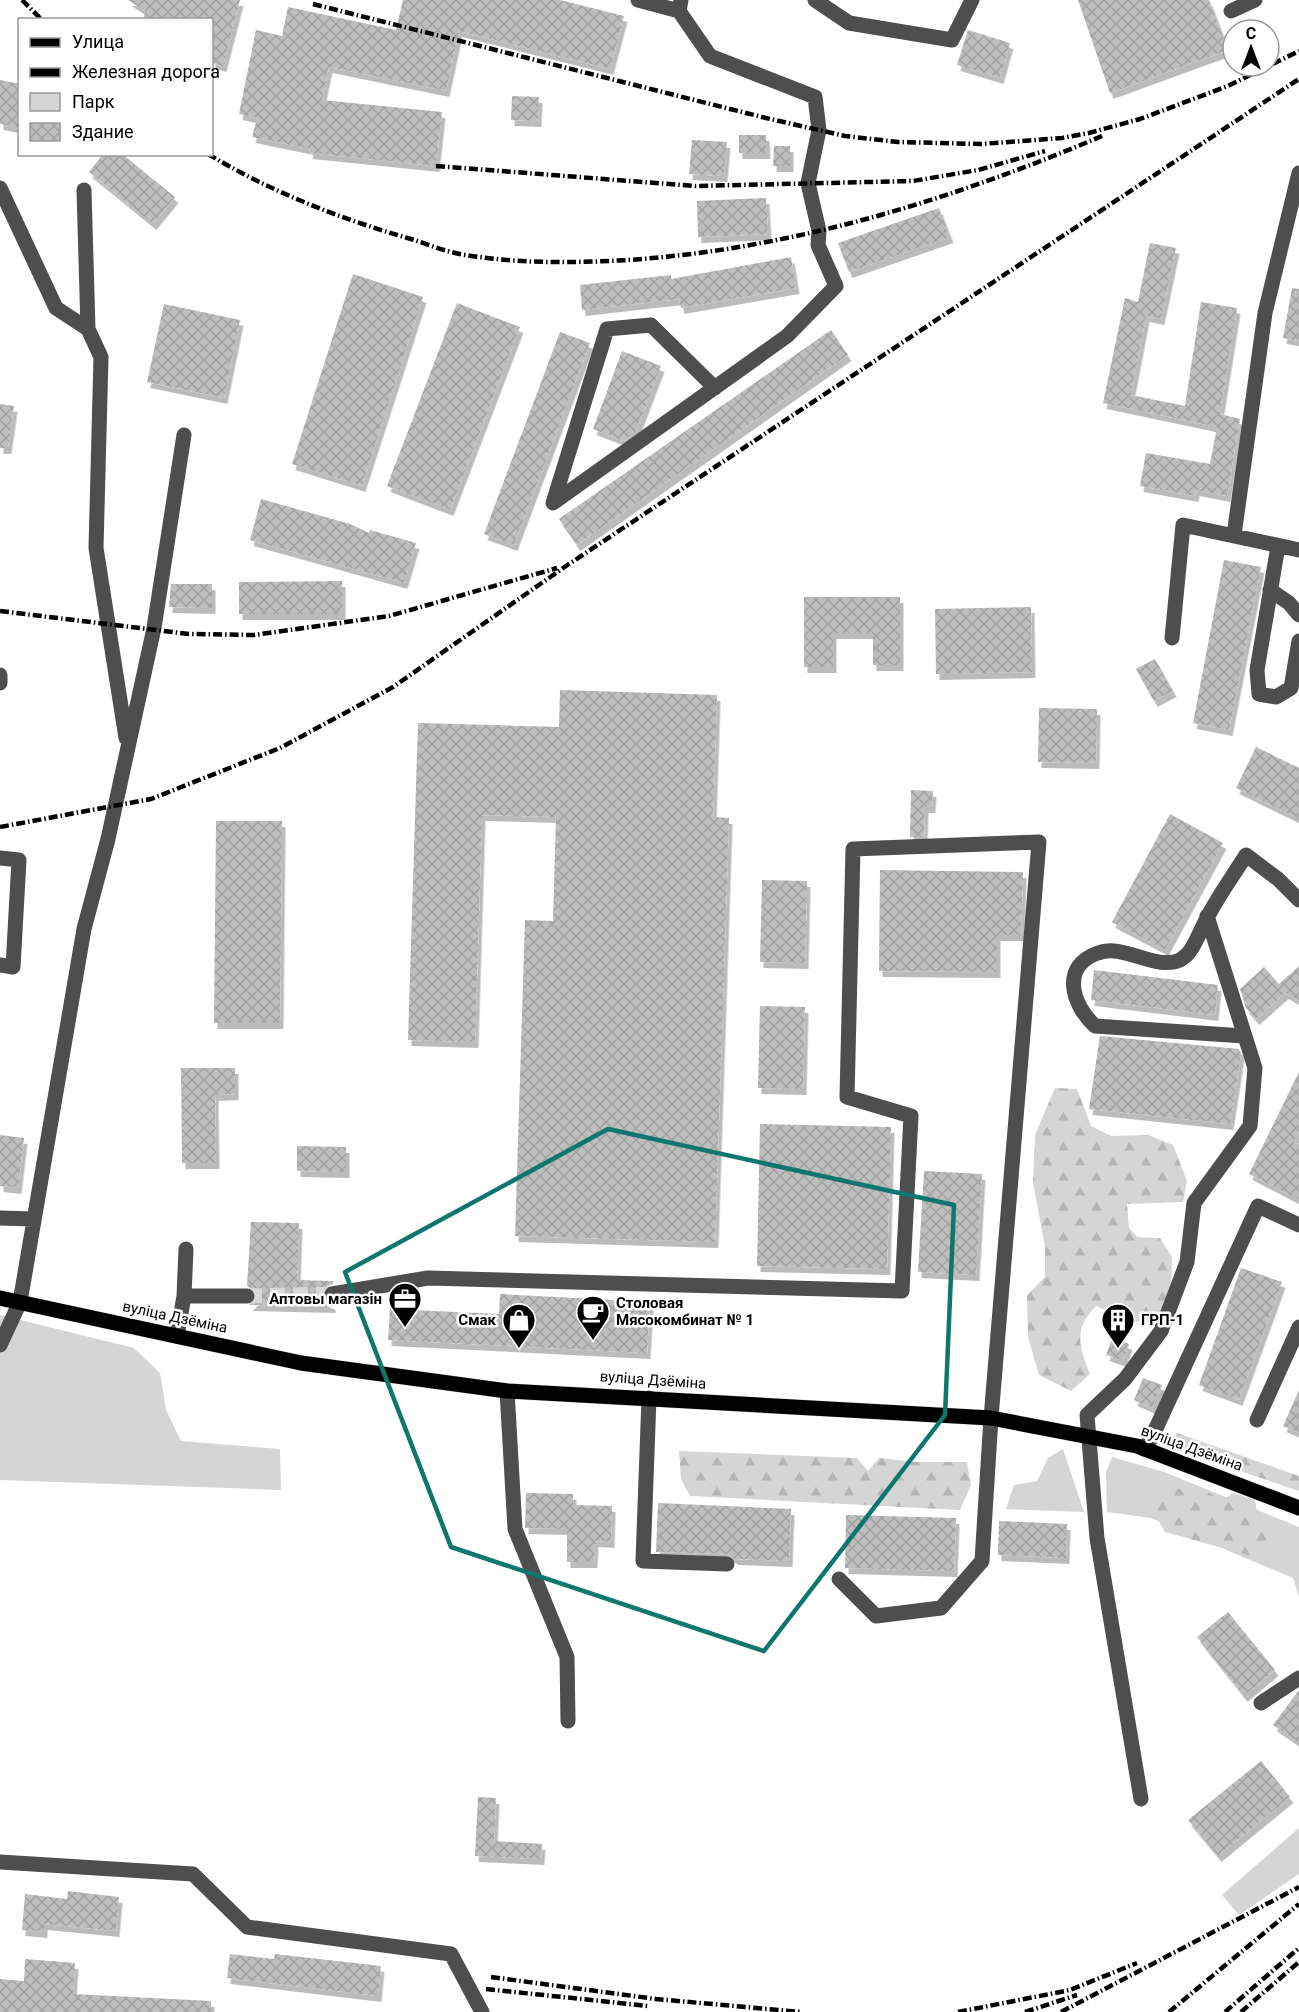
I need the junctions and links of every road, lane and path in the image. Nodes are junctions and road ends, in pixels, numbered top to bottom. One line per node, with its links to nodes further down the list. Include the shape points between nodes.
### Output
1 (638, 0): 5 (street)
2 (815, 0): 3 (street, via 849,23 952,40)
3 (972, 0)
4 (1255, 0): 6 (street)
5 (680, 6): 11 (street, via 710,56 815,97 819,130 808,183 819,231 818,245 836,286 787,336)
6 (1231, 10)
7 (1299, 173): 13 (street, via 1265,313)
8 (0, 188): 10 (street, via 56,308)
9 (84, 190): 10 (street)
10 (88, 329): 22 (street, via 101,357 96,548)
11 (715, 388): 11 (street, via 667,422 553,503 607,329 651,324)
12 (184, 435): 22 (street, via 154,628)
13 (1234, 535): 14 (street); 18 (street, via 1184,525)
14 (1278, 546): 15 (street); 16 (street)
15 (1299, 550)
16 (1270, 590): 17 (street); 19 (street, via 1257,670 1259,694 1276,697 1291,688)
17 (1299, 615)
18 (1172, 638)
19 (1299, 641)
20 (0, 675): 21 (street)
21 (0, 683)
22 (127, 747): 29 (street, via 84,929)
23 (0, 858): 26 (street, via 19,860 13,967)
24 (1299, 900): 25 (street, via 1246,855)
25 (1208, 916): 27 (street); 27 (street, via 1189,953 1179,960 1166,962 1099,952 1077,967 1073,994 1083,1016 1095,1026)
26 (0, 965)
27 (1244, 1036): 44 (street, via 1255,1068 1250,1125 1194,1203 1187,1262 1161,1331 1125,1379 1087,1415)
28 (0, 1218): 29 (street)
29 (34, 1219): 36 (street)
30 (1299, 1225): 45 (street, via 1258,1206)
31 (186, 1249): 33 (street)
32 (332, 1293): 42 (street, via 428,1278 902,1291 911,1116 847,1097 853,849 1039,842)
33 (184, 1296): 34 (street); 38 (street)
34 (247, 1296)
35 (0, 1298): 36 (main road, вуліца Дзёміна)
36 (20, 1302): 38 (main road, вуліца Дзёміна); 39 (street)
37 (1299, 1327): 43 (street)
38 (177, 1336): 40 (main road, вуліца Дзёміна, via 301,1363)
39 (0, 1345)
40 (507, 1390): 41 (main road, вуліца Дзёміна); 51 (street, via 515,1528 567,1657)
41 (649, 1398): 42 (main road, вуліца Дзёміна); 47 (street, via 644,1561)
42 (991, 1418): 44 (main road, вуліца Дзёміна); 48 (street, via 982,1561 941,1608 876,1616)
43 (1257, 1420)
44 (1088, 1437): 45 (main road, вуліца Дзёміна); 52 (street, via 1097,1538)
45 (1144, 1449): 46 (main road, вуліца Дзёміна)
46 (1299, 1508)
47 (727, 1564)
48 (839, 1579)
49 (1299, 1678): 50 (street)
50 (1261, 1703)
51 (568, 1721)
52 (1141, 1799)
53 (0, 1862): 54 (street, via 193,1875 247,1927 451,1954)
54 (482, 2012)

